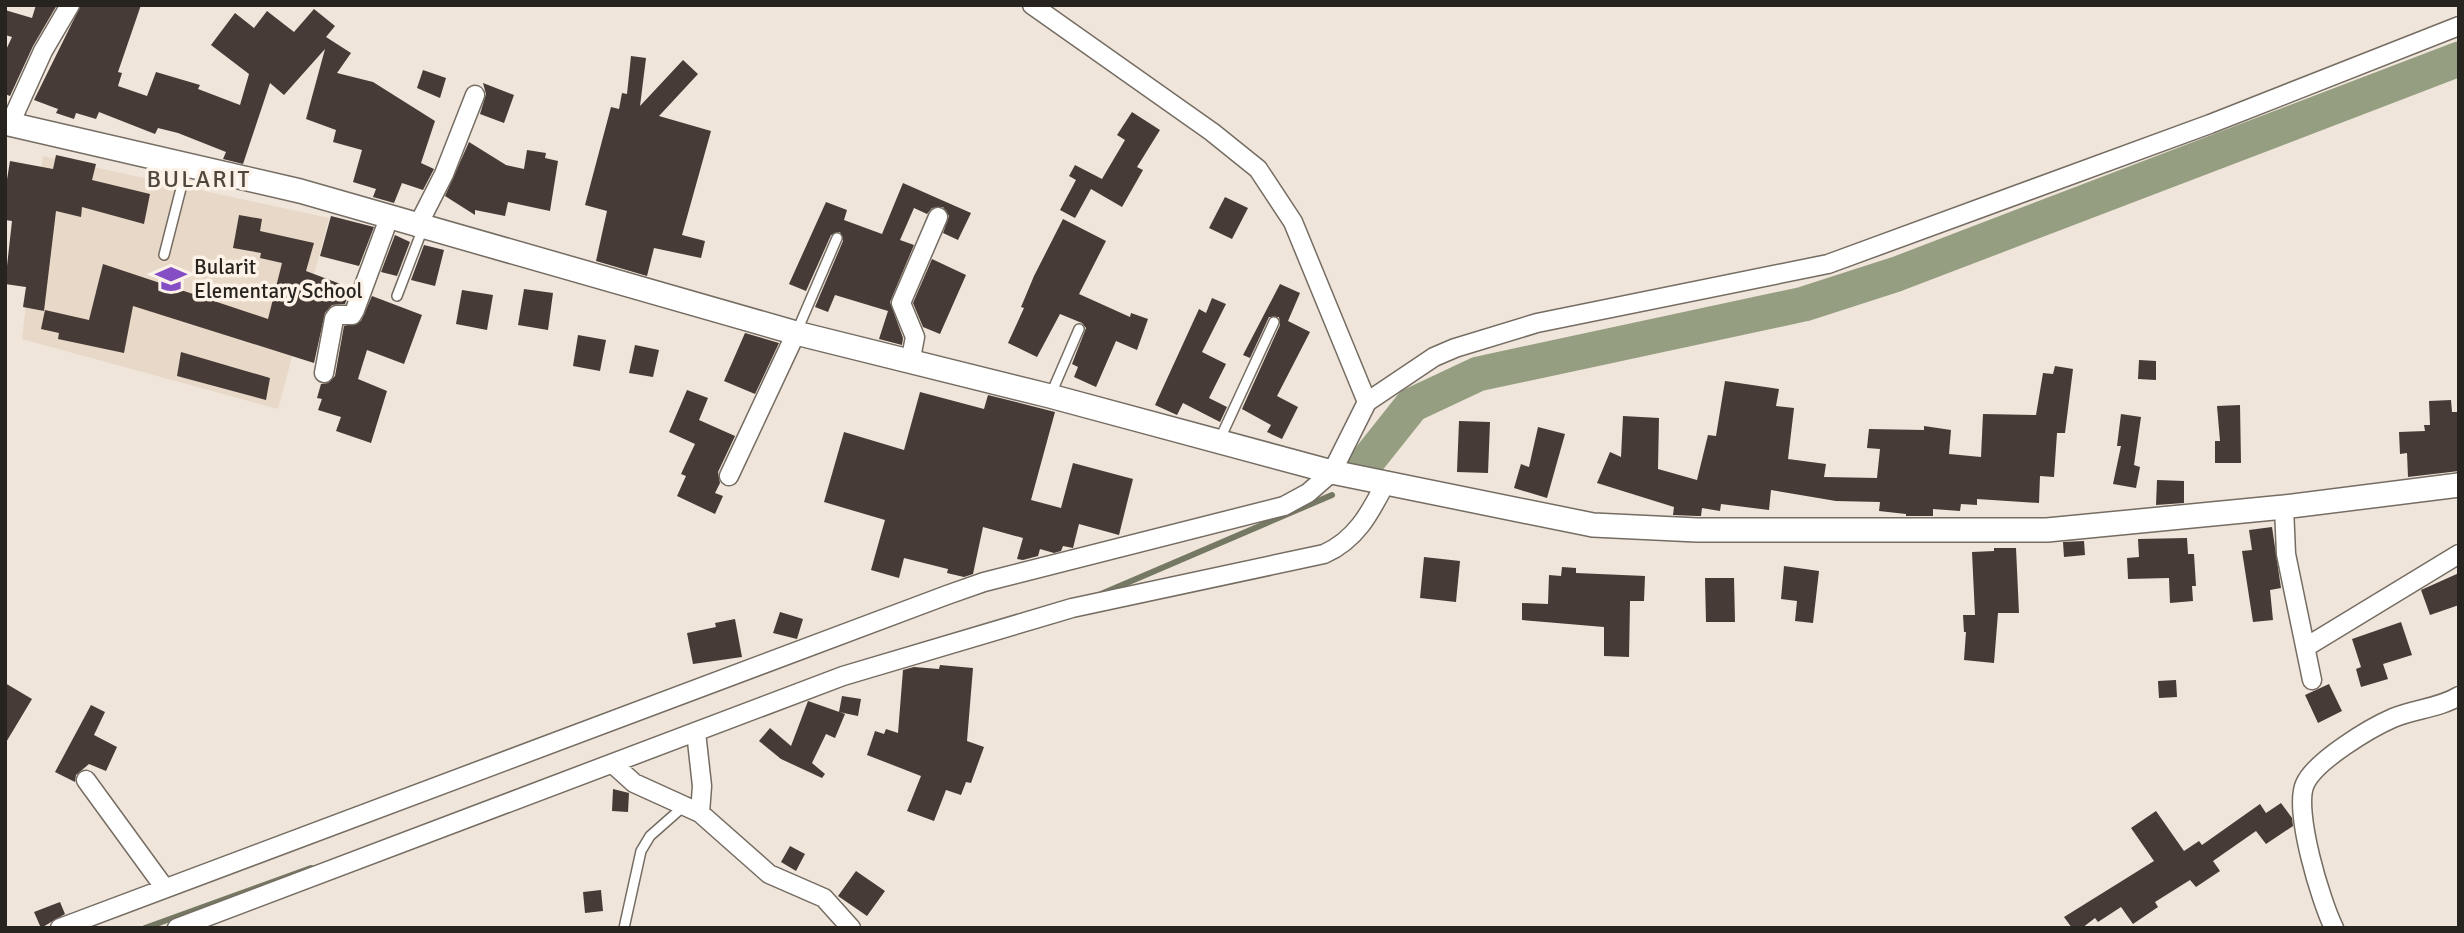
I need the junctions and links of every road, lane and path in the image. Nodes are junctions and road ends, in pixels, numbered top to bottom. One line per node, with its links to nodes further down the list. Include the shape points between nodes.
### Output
1 (70, 5): 5 (street)
2 (1031, 5): 19 (street, via 1258,169 1293,222)
3 (2459, 26): 19 (street, via 2098,166 1828,264 1482,338 1434,357)
4 (475, 95): 9 (street)
5 (8, 124): 6 (street)
6 (187, 164): 8 (street); 11 (lane)
7 (938, 217): 16 (street, via 901,303 915,337)
8 (389, 218): 9 (street); 17 (street, via 355,310 334,319)
9 (420, 227): 12 (lane); 15 (street)
10 (837, 238): 15 (lane)
11 (164, 255)
12 (397, 296)
13 (1275, 323): 20 (lane)
14 (1079, 329): 18 (lane)
15 (796, 333): 16 (street); 22 (street)
16 (910, 363): 18 (street)
17 (324, 373)
18 (1050, 396): 20 (street)
19 (1367, 402): 21 (street)
20 (1219, 442): 21 (street)
21 (1332, 472): 23 (street); 34 (street, via 1284,506 947,594)
22 (729, 476)
23 (1385, 484): 25 (street, via 1547,517 1640,529 2047,530); 30 (street, via 1359,529 1324,554 1072,608 843,676)
24 (2459, 485): 25 (street)
25 (2284, 507): 27 (street, via 2286,554)
26 (2459, 554): 27 (street)
27 (2306, 646): 28 (street)
28 (2312, 680)
29 (2459, 696): 39 (street, via 2380,724 2318,766 2305,783 2300,803 2322,900)
30 (696, 732): 31 (street); 33 (street, via 702,786)
31 (613, 764): 33 (street, via 634,783); 36 (street)
32 (86, 780): 34 (street)
33 (692, 809): 37 (lane, via 650,836 641,850); 38 (street, via 758,867 824,898)
34 (164, 887): 35 (street)
35 (60, 928)
36 (177, 928)
37 (624, 928)
38 (851, 928)
39 (2334, 928)

